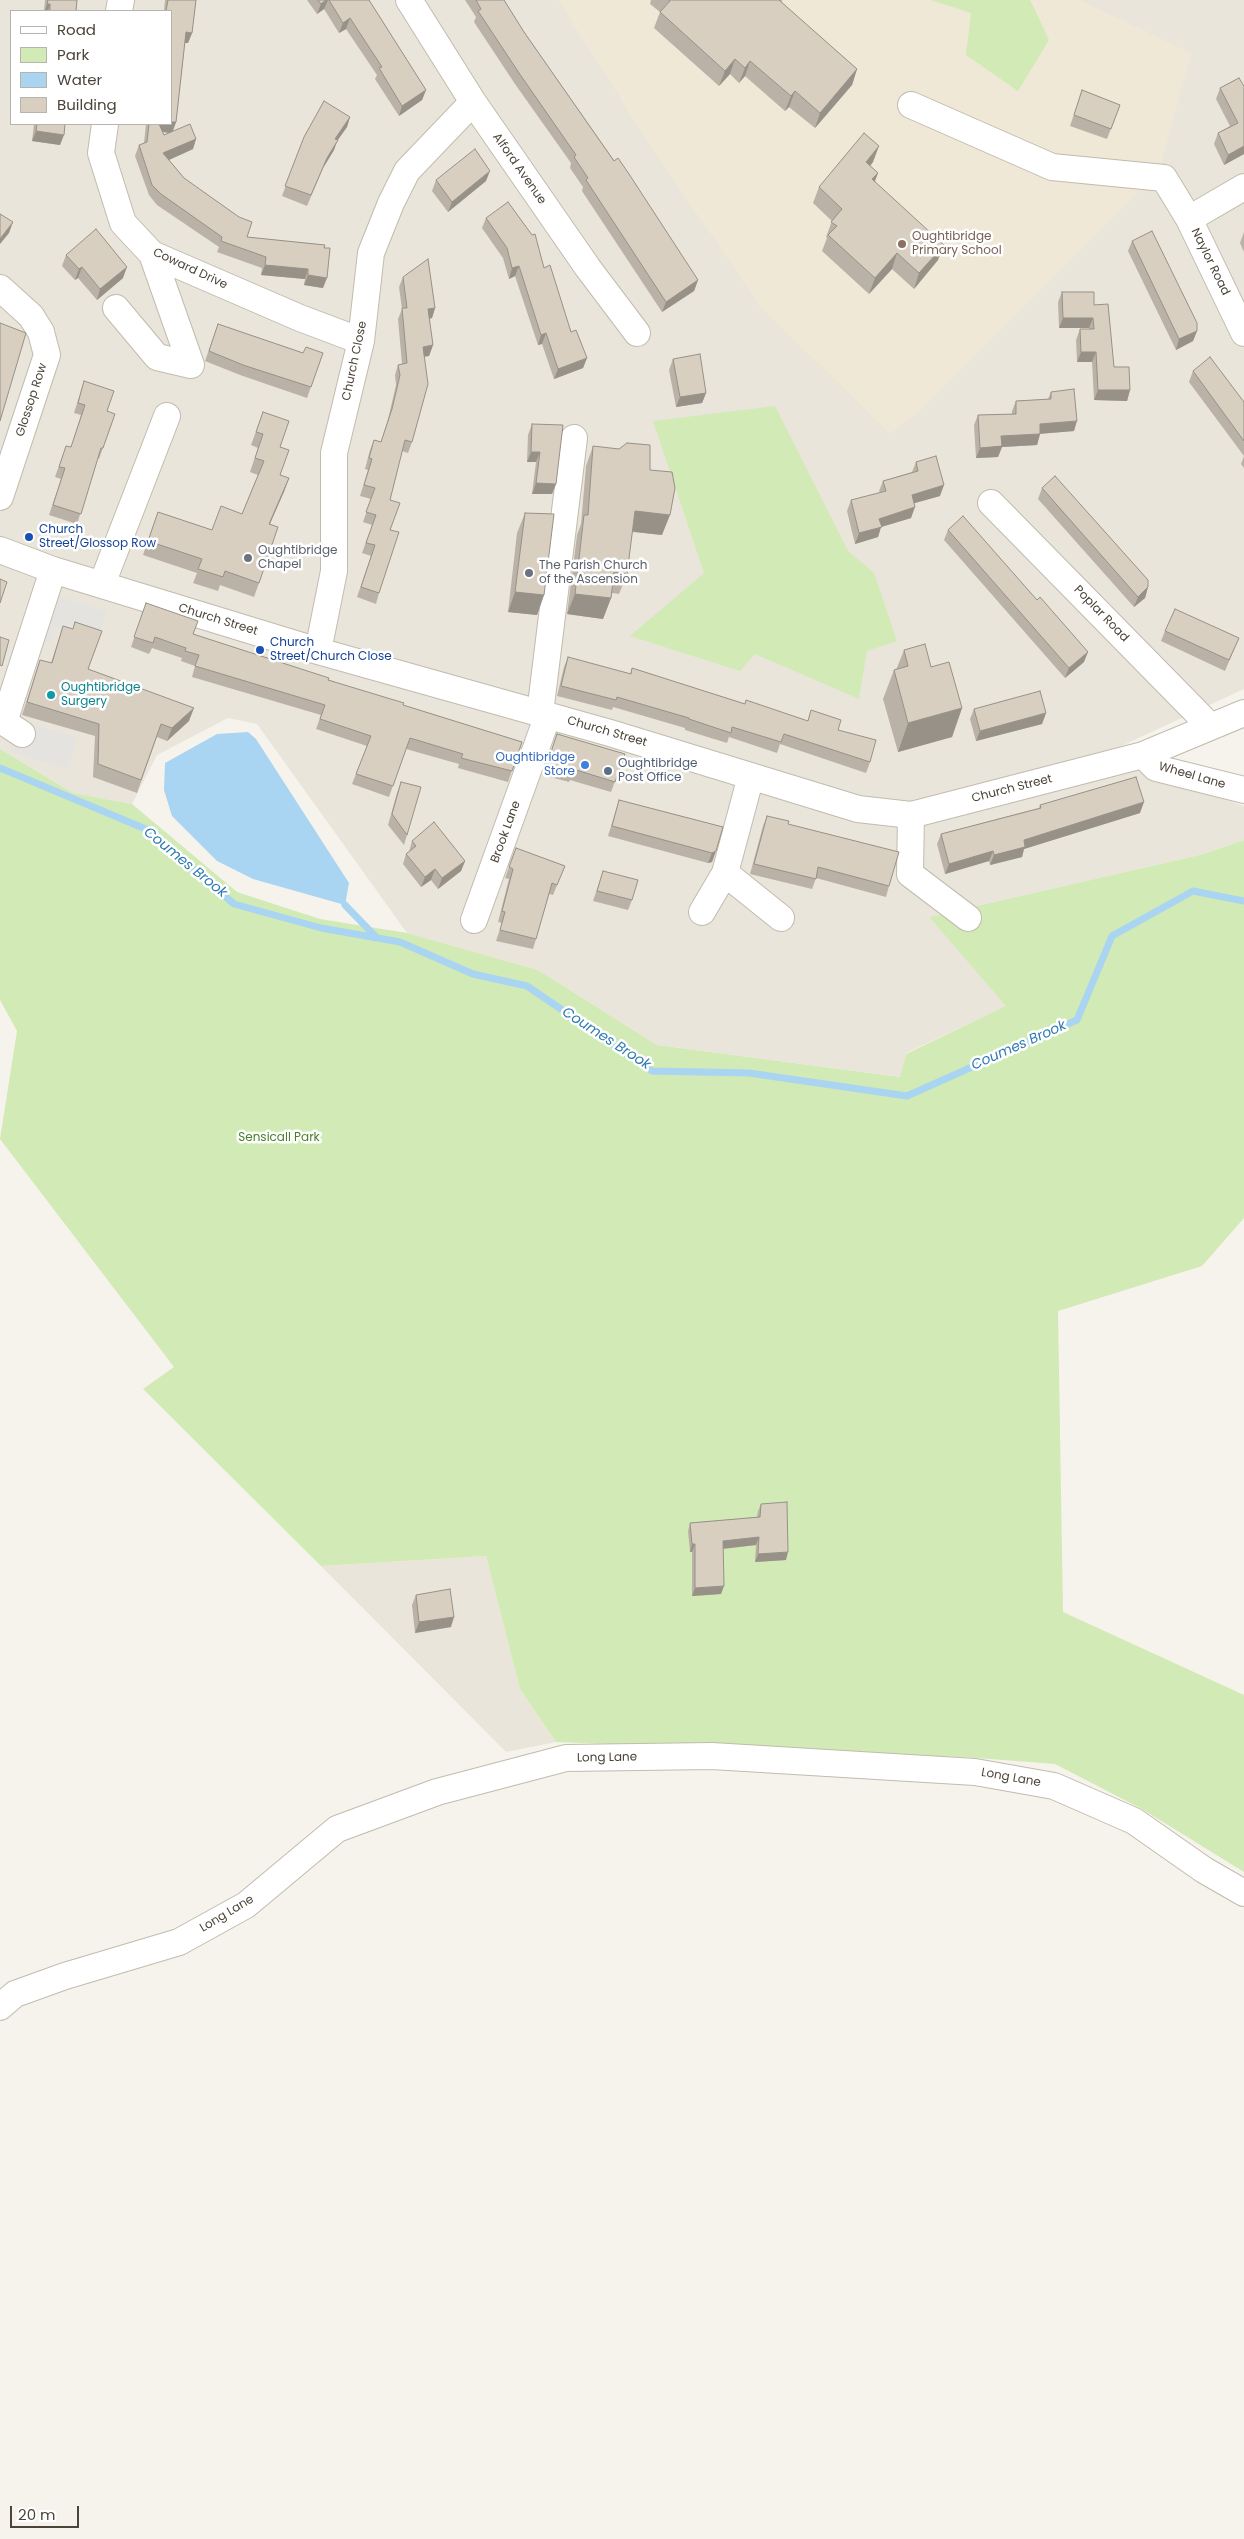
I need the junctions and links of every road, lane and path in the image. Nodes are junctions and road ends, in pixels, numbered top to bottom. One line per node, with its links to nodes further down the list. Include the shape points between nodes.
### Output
1 (409, 0): 2 (street, Alford Avenue)
2 (473, 102): 10 (street, Alford Avenue); 12 (street, Church Close, via 408,171 391,203 371,253)
3 (911, 105): 6 (street, Naylor Road, via 1052,167 1164,178)
4 (105, 125): 7 (street, Coward Drive, via 101,153 123,223)
5 (1244, 187): 6 (street, Naylor Road)
6 (1189, 219): 11 (street, Naylor Road)
7 (152, 254): 9 (street, via 191,365 157,357); 12 (street, Coward Drive)
8 (0, 288): 15 (street, Glossop Row, via 31,316 41,332 47,355)
9 (116, 308)
10 (637, 333)
11 (1244, 333)
12 (361, 341): 20 (street, Church Close, via 334,453 334,571)
13 (167, 416): 19 (street)
14 (574, 438): 22 (street, Brook Lane)
15 (0, 498)
16 (991, 503): 23 (street, Poplar Road)
17 (0, 550): 18 (street, Church Street)
18 (53, 570): 19 (street, Church Street); 24 (street, via 4,722)
19 (102, 584): 20 (street, Church Street)
20 (318, 651): 22 (street, Church Street)
21 (1244, 713): 23 (street, Church Street)
22 (544, 714): 26 (street, Church Street); 33 (street, Brook Lane)
23 (1210, 726): 25 (street, Church Street)
24 (22, 734)
25 (1143, 755): 27 (street, Wheel Lane, via 1156,768); 28 (street, Church Street)
26 (752, 776): 28 (street, Church Street, via 858,809); 29 (street)
27 (1244, 790)
28 (911, 815): 32 (street, via 910,874)
29 (725, 874): 30 (street); 31 (street)
30 (702, 912)
31 (781, 918)
32 (968, 918)
33 (474, 920)
34 (1244, 1893): 35 (street, Long Lane, via 1204,1870 1134,1821 1054,1786 976,1772 712,1756 566,1758 437,1792 337,1829 246,1905 179,1942 23,1991)
35 (0, 2007)

